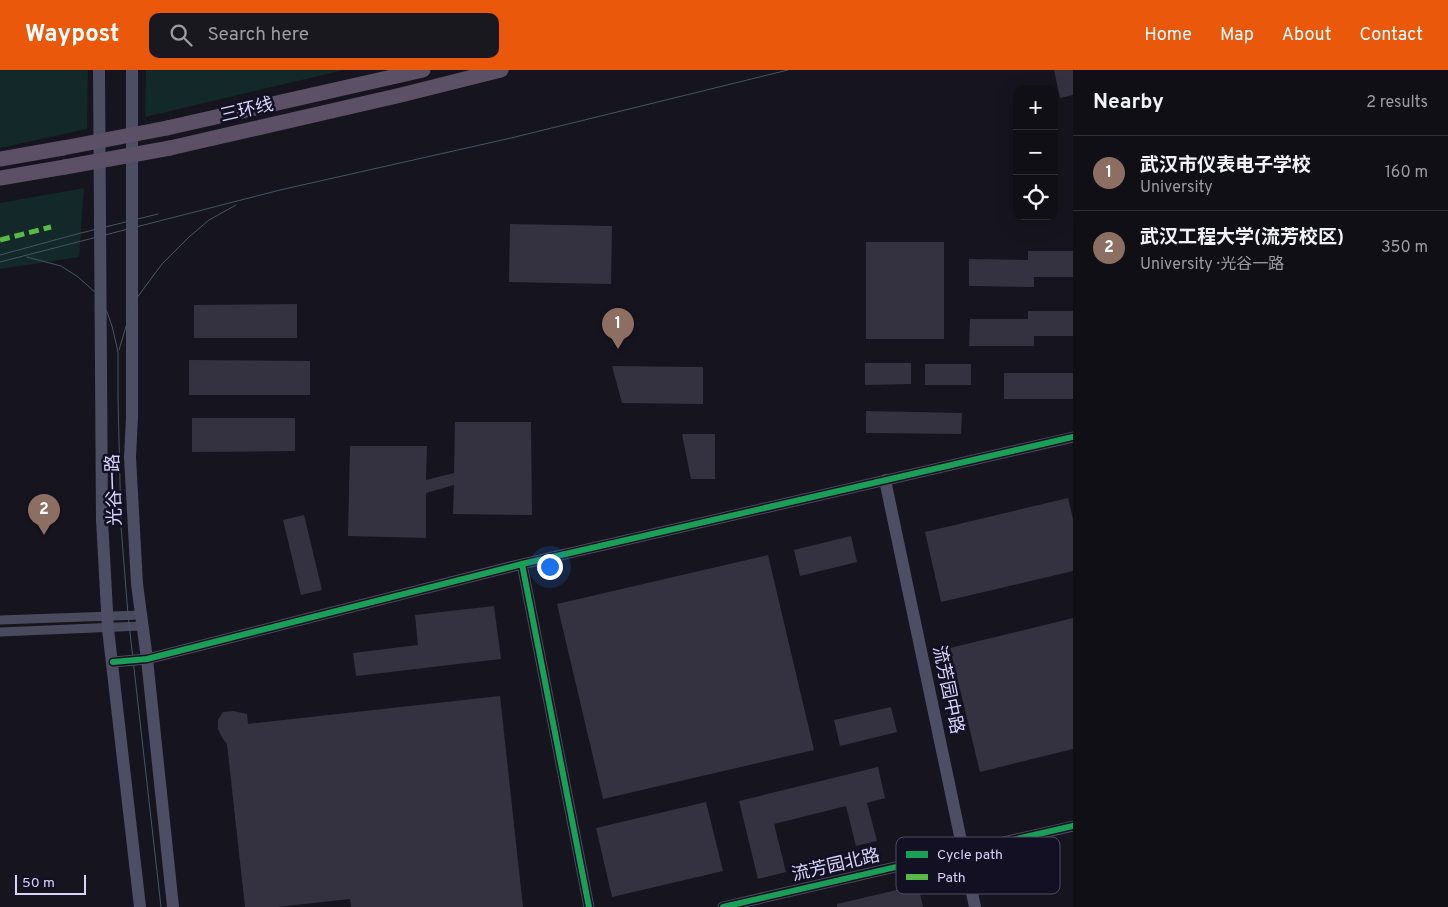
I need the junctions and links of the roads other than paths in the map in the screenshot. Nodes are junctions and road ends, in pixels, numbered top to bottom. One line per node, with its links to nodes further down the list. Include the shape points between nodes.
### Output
1 (98, 70): 12 (main road, 光谷一路, via 102,520)
2 (132, 70): 11 (main road, 光谷一路, via 130,457)
3 (423, 70): 5 (highway, 三环线, bridge, via 166,128)
4 (501, 70): 6 (highway, 三环线, bridge, via 170,148)
5 (0, 159)
6 (0, 178)
7 (1073, 438): 8 (street)
8 (885, 480): 9 (street); 17 (main road, 流芳园中路)
9 (522, 564): 14 (street); 23 (street)
10 (0, 620): 12 (street)
11 (141, 621): 12 (street); 12 (street); 14 (main road, 光谷一路)
12 (108, 622): 13 (street); 15 (main road, 光谷一路)
13 (0, 632)
14 (147, 659): 15 (street); 22 (main road, 光谷一路)
15 (113, 662): 21 (main road, 光谷一路)
16 (1073, 826): 18 (street, 流芳园北路)
17 (961, 837)
18 (1027, 837)
19 (896, 868): 24 (street, 流芳园北路)
20 (972, 894): 25 (main road, 流芳园中路)
21 (140, 907)
22 (173, 907)
23 (589, 907)
24 (723, 907)
25 (975, 907)

